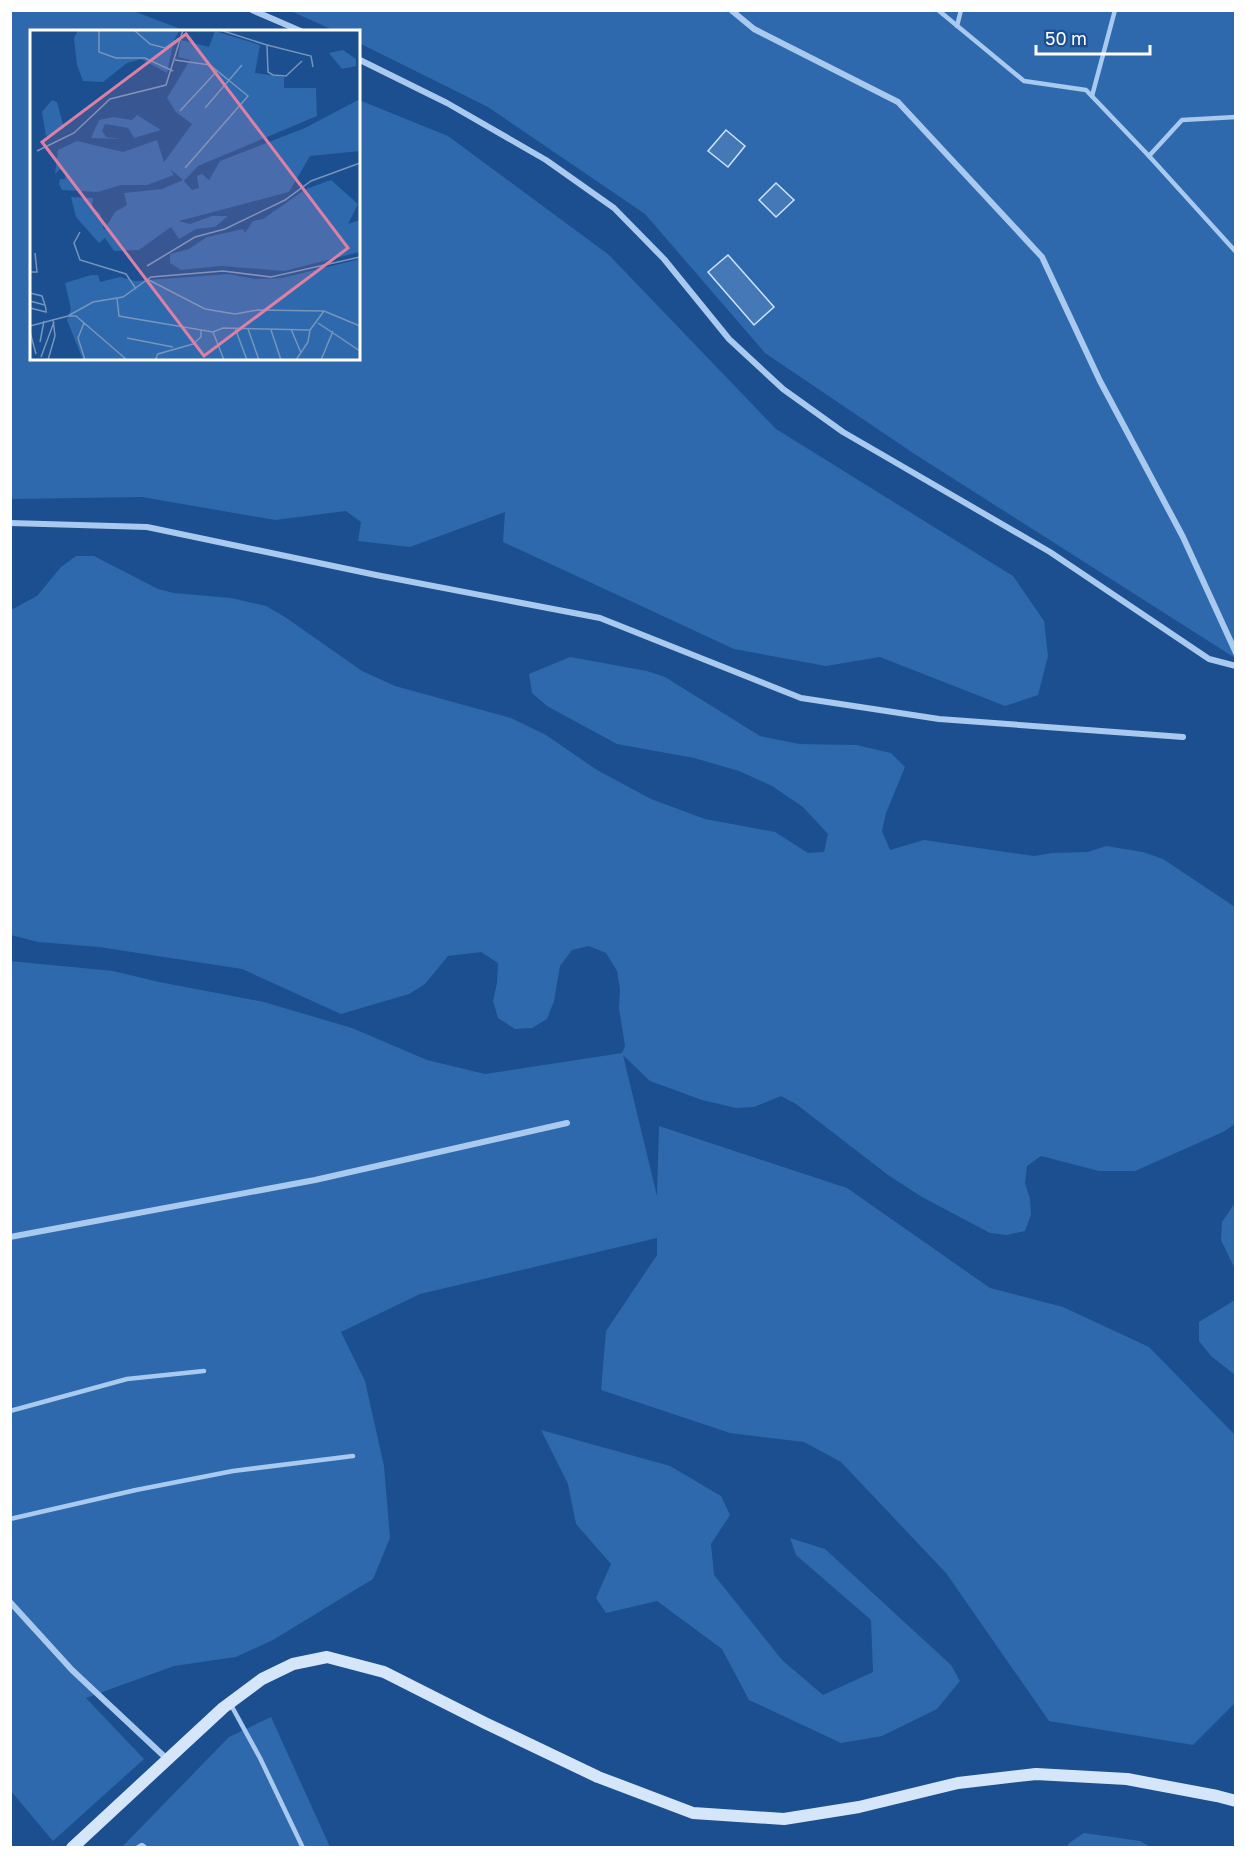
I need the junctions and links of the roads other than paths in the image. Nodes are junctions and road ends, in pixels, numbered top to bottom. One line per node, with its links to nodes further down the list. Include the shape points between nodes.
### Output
1 (252, 10): 7 (street)
2 (731, 10): 14 (street, via 754,30 898,102 1042,257 1100,381 1184,537)
3 (938, 10): 6 (lane)
4 (961, 10): 6 (lane)
5 (1115, 10): 9 (lane)
6 (957, 26): 9 (lane, via 1024,81 1086,90)
7 (298, 30)
8 (360, 60): 15 (street, via 447,103 546,160 614,208 664,259 729,339 783,389 843,432 1050,552 1209,658)
9 (1092, 96): 11 (lane)
10 (1236, 117): 11 (lane, via 1182,120)
11 (1149, 156): 12 (lane)
12 (1236, 252)
13 (10, 523): 16 (street, via 147,527 600,618 801,698 939,719)
14 (1236, 652)
15 (1236, 666)
16 (1183, 737)
17 (567, 1123): 18 (street, via 315,1180)
18 (10, 1237)
19 (204, 1371): 20 (lane, via 127,1379)
20 (10, 1411)
21 (353, 1456): 22 (lane, via 233,1471)
22 (10, 1519)
23 (10, 1602): 25 (street, via 72,1670)
24 (230, 1703): 25 (main road); 26 (main road, via 262,1679 293,1664 327,1657 384,1672 598,1777 693,1813 784,1819 859,1807 958,1783 1036,1774 1127,1779); 30 (lane)
25 (167, 1759): 27 (main road)
26 (1236, 1801)
27 (72, 1848)
28 (137, 1848): 29 (lane)
29 (146, 1848)
30 (303, 1848)

